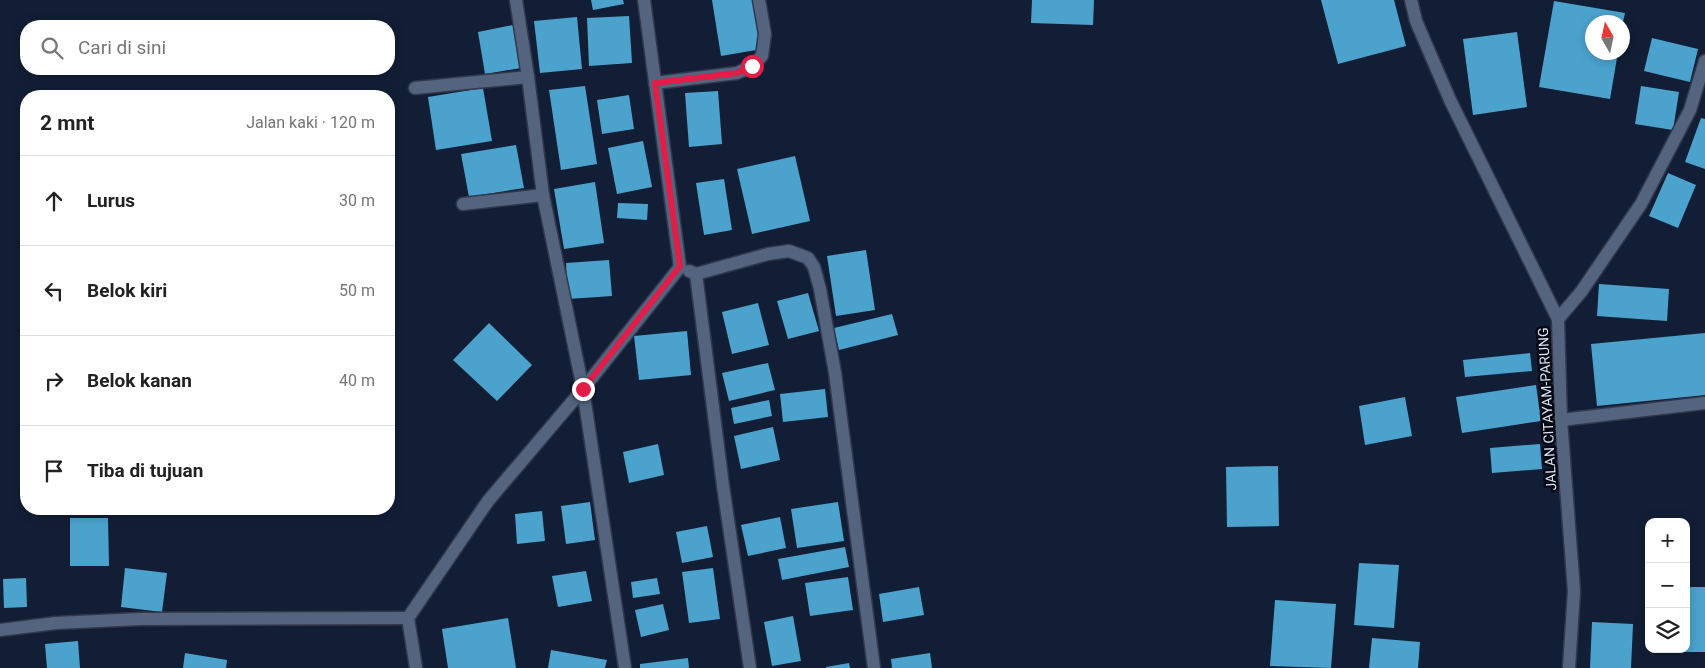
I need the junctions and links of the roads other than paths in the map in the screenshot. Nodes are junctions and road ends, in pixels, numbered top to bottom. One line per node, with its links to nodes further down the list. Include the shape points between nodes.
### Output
1 (516, 0): 6 (street)
2 (644, 0): 7 (street)
3 (759, 0): 7 (street, via 765,34 762,56 752,66 737,73)
4 (1411, 0): 13 (street, JALAN CITAYAM-PARUNG, via 1416,21 1450,100)
5 (1705, 61): 13 (street, via 1690,110 1641,204 1581,292)
6 (528, 77): 8 (street); 9 (street)
7 (655, 83): 11 (street)
8 (415, 88)
9 (543, 195): 10 (street); 14 (street)
10 (463, 204)
11 (680, 266): 12 (street); 14 (street)
12 (696, 274): 21 (street); 22 (street, via 789,251 808,258 814,268 835,373)
13 (1558, 319): 16 (street, JALAN CITAYAM-PARUNG)
14 (583, 389): 17 (street, via 488,501); 20 (street)
15 (1705, 403): 16 (street)
16 (1561, 420): 23 (street, JALAN CITAYAM-PARUNG, via 1574,591)
17 (408, 618): 18 (street, via 140,619 56,623); 19 (street)
18 (0, 630)
19 (416, 668)
20 (625, 668)
21 (750, 668)
22 (874, 668)
23 (1569, 668)

